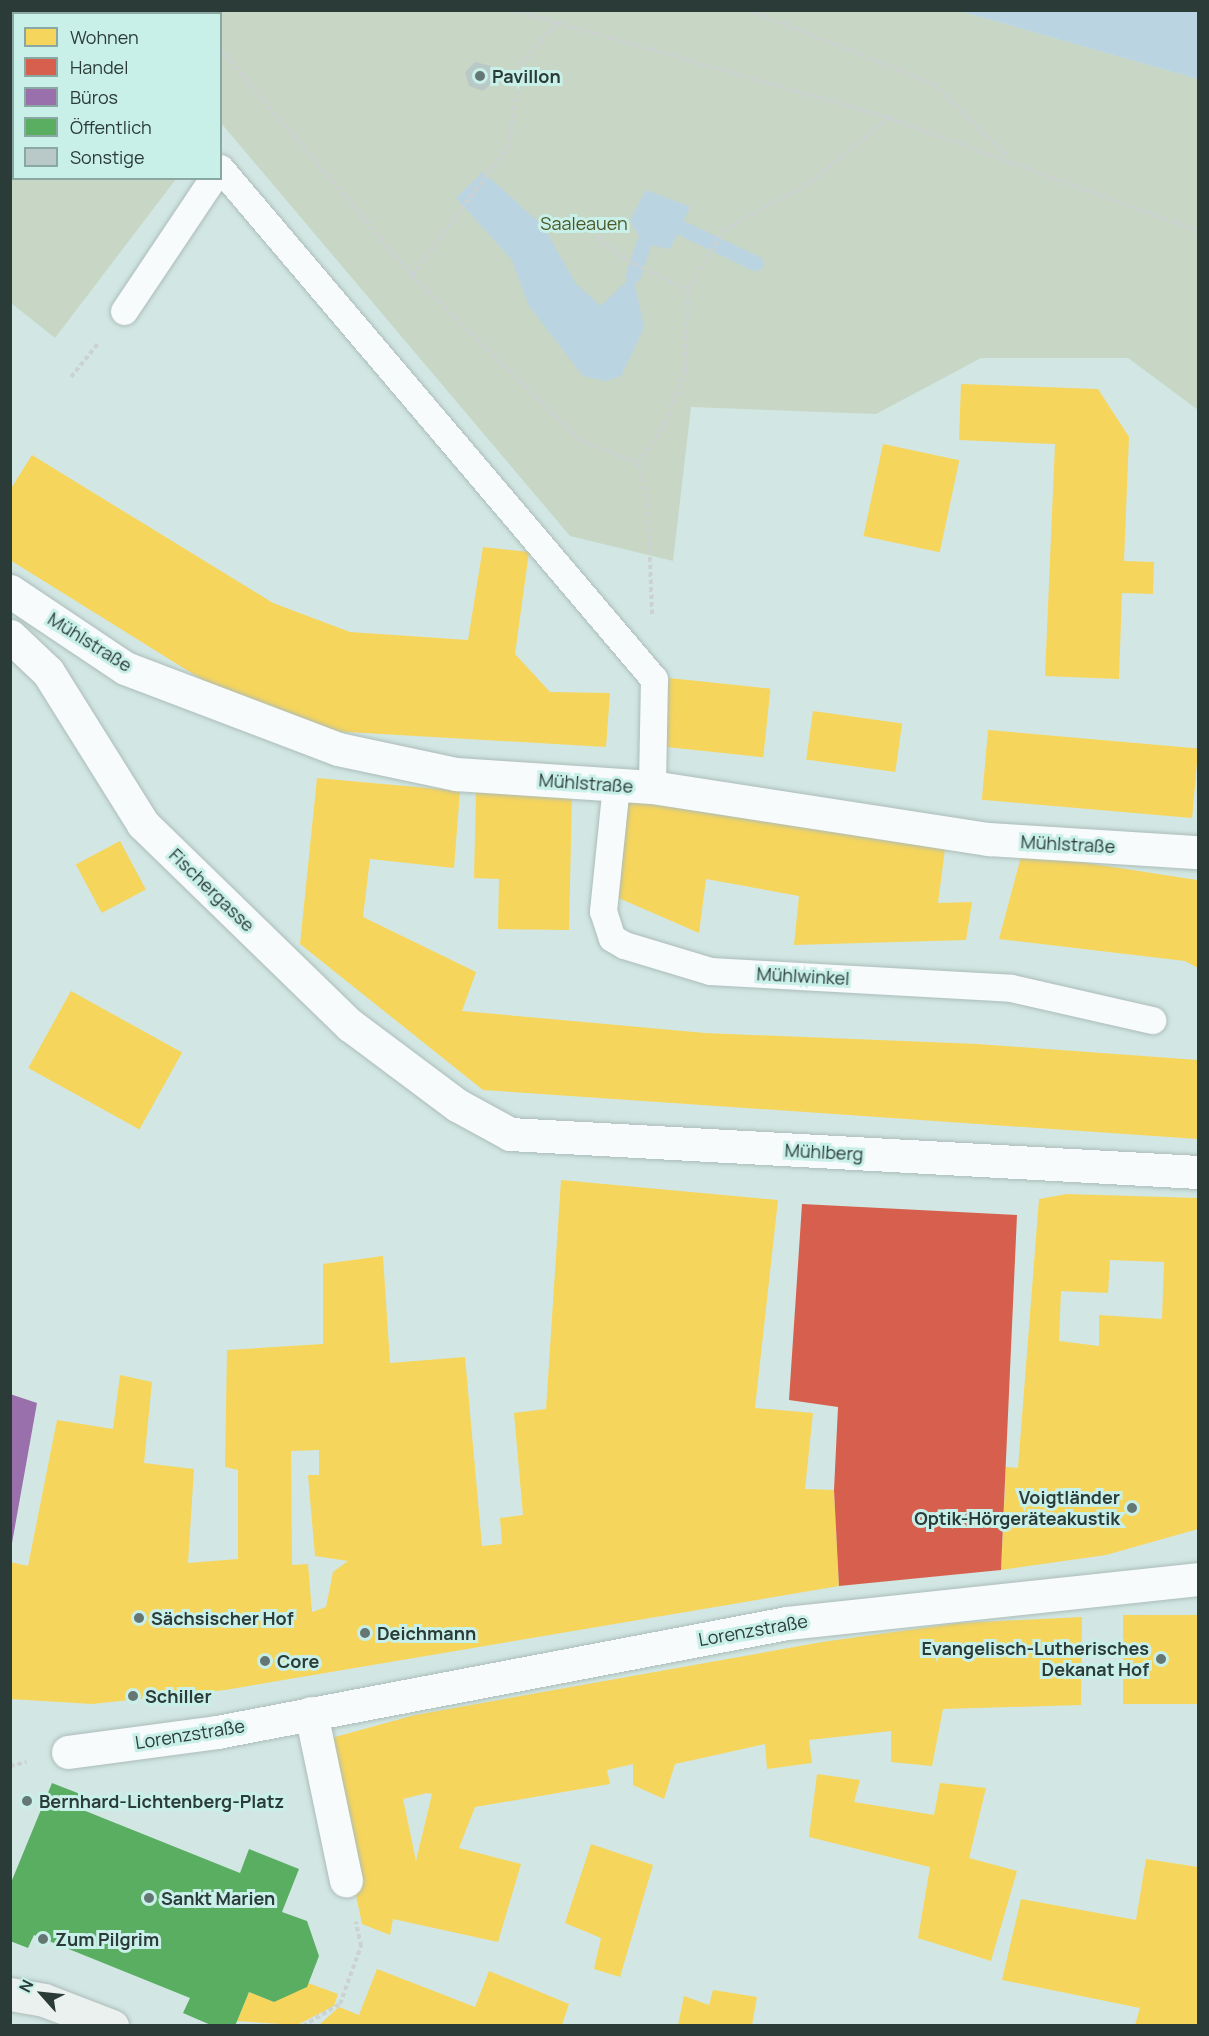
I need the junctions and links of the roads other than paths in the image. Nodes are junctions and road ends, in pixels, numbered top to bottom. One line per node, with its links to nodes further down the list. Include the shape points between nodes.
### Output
1 (222, 170): 7 (lane, via 654,678)
2 (212, 180): 3 (lane)
3 (124, 311)
4 (10, 591): 6 (street, Mühlstraße, via 126,668 338,749 456,774)
5 (10, 636): 10 (street, Fischergasse, via 48,672 143,824 350,1025)
6 (616, 785): 7 (street, Mühlstraße); 9 (lane, Mühlwinkel, via 603,910 612,938 624,945 710,971 1011,988)
7 (652, 787): 8 (street, Mühlstraße, via 988,839)
8 (1198, 852)
9 (1152, 1020)
10 (458, 1105): 11 (street, Mühlberg, via 510,1134)
11 (1198, 1173)
12 (1198, 1579): 13 (street, Lorenzstraße, via 787,1623)
13 (311, 1713): 14 (street, Lorenzstraße, via 217,1732); 15 (street)
14 (69, 1752)
15 (345, 1880)
16 (10, 1995): 17 (main road, via 44,2000)
17 (112, 2025)

